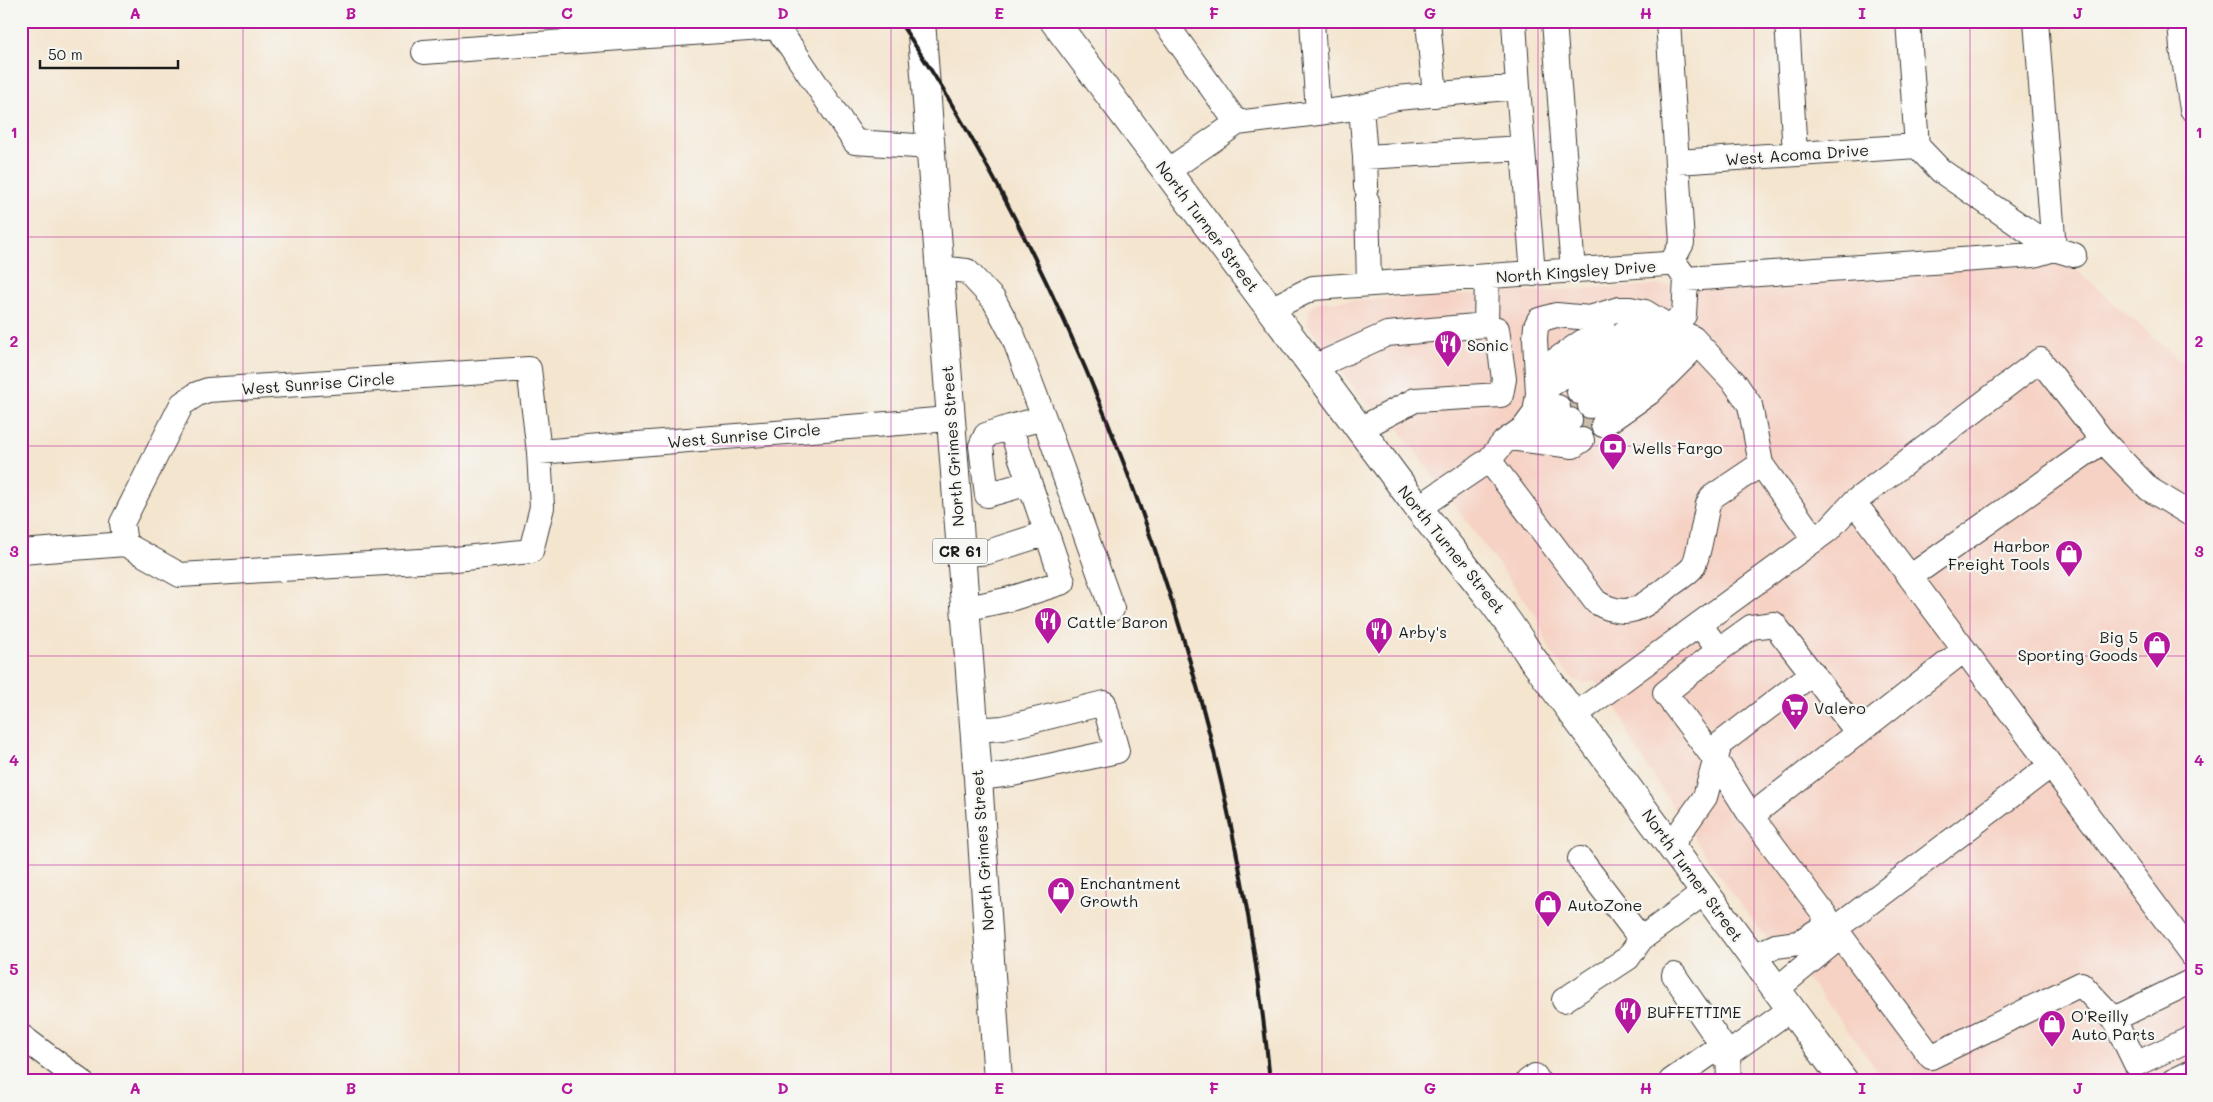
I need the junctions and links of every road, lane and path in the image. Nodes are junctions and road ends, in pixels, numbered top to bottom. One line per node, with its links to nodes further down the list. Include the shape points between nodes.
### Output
1 (921, 21): 22 (main road, North Grimes Street / CR 61)
2 (1054, 21): 27 (main road, North Turner Street)
3 (1164, 21): 20 (street)
4 (1312, 21): 19 (street)
5 (1428, 21): 16 (street)
6 (1514, 21): 15 (street)
7 (1554, 21): 31 (street)
8 (1668, 21): 26 (street, North Kingsley Drive)
9 (1787, 21): 24 (street)
10 (1908, 21): 21 (street)
11 (2036, 21): 28 (street)
12 (2180, 21): 18 (street)
13 (774, 24): 14 (street); 22 (street, via 855,142)
14 (424, 52)
15 (1518, 87): 16 (street); 23 (street)
16 (1435, 95): 17 (street, via 1397,98)
17 (1361, 107): 19 (street); 25 (street)
18 (2192, 109)
19 (1318, 113): 20 (street)
20 (1237, 124): 27 (street)
21 (1917, 146): 24 (street, West Acoma Drive); 28 (street, via 1941,171)
22 (930, 147): 29 (main road, North Grimes Street / CR 61)
23 (1523, 148): 25 (street); 32 (street)
24 (1795, 154): 26 (street, West Acoma Drive)
25 (1365, 157): 34 (street)
26 (1677, 162): 30 (street, North Kingsley Drive, via 1682,243)
27 (1166, 172): 35 (main road, North Turner Street)
28 (2064, 252): 30 (street)
29 (939, 268): 41 (main road, North Grimes Street / CR 61); 42 (street, via 966,271 994,300 1013,336)
30 (1679, 270): 31 (street, North Kingsley Drive, via 1666,264); 38 (street, via 1684,315)
31 (1573, 271): 32 (street, North Kingsley Drive)
32 (1533, 274): 33 (street, North Kingsley Drive)
33 (1487, 277): 34 (street, North Kingsley Drive); 37 (street)
34 (1369, 284): 35 (street, North Kingsley Drive, via 1313,288)
35 (1271, 309): 39 (main road, North Turner Street)
36 (1597, 316): 38 (street, via 1630,309 1645,312); 40 (street, via 1600,329); 40 (street, via 1556,315 1539,320 1535,333)
37 (1486, 325): 39 (street, via 1387,334); 44 (street, via 1498,329 1504,379 1501,395 1415,400)
38 (1668, 326): 38 (street, via 1637,334 1587,403 1675,346); 40 (street, via 1636,324); 48 (street, via 1693,338 1736,383 1750,405)
39 (1314, 367): 44 (main road, North Turner Street)
40 (1544, 411): 47 (street, via 1504,442)
41 (950, 418): 46 (street, West Sunrise Circle); 51 (main road, North Grimes Street / CR 61)
42 (1044, 418): 43 (street); 60 (street)
43 (1010, 427): 49 (street); 50 (street, via 986,435 981,446)
44 (1360, 429): 53 (main road, North Turner Street)
45 (2104, 441): 52 (street, via 2040,360); 54 (street, via 2149,489); 61 (street)
46 (539, 452): 57 (street, West Sunrise Circle, via 542,507 531,551 455,560 180,575); 57 (street, West Sunrise Circle, via 529,369 208,390 182,404 122,523)
47 (1489, 460): 48 (street, via 1596,602 1612,609 1631,611 1642,608 1693,567 1712,497); 53 (street)
48 (1761, 464): 56 (street)
49 (1029, 483): 50 (street); 55 (street)
50 (987, 495): 51 (street)
51 (956, 497): 59 (main road, North Grimes Street / CR 61)
52 (1854, 502): 56 (street); 61 (street)
53 (1418, 508): 69 (main road, North Turner Street, via 1508,620)
54 (2192, 515)
55 (1047, 533): 59 (street, via 988,552); 62 (street)
56 (1815, 540): 65 (street)
57 (125, 544): 58 (street)
58 (21, 552)
59 (960, 555): 63 (main road, North Grimes Street / CR 61)
60 (1098, 570): 62 (street); 64 (street)
61 (1910, 578): 67 (street)
62 (1063, 582): 63 (street)
63 (964, 609): 70 (main road, North Grimes Street / CR 61)
64 (1112, 609)
65 (1699, 624): 66 (street); 69 (street)
66 (1719, 650): 68 (street, via 1751,627 1774,624); 72 (street, via 1665,693)
67 (1964, 650): 71 (street); 73 (street)
68 (1813, 673): 71 (street); 72 (street, via 1720,744)
69 (1575, 716): 76 (main road, North Turner Street)
70 (974, 730): 74 (main road, North Grimes Street / CR 61); 74 (street, via 1003,728 1104,702 1117,751 1012,774)
71 (1858, 733): 75 (street)
72 (1716, 762): 75 (street); 76 (street, via 1705,797)
73 (2050, 766): 79 (street); 81 (street)
74 (978, 778): 93 (main road, North Grimes Street / CR 61)
75 (1751, 816): 79 (street)
76 (1671, 845): 78 (main road, North Turner Street)
77 (1580, 859): 80 (street)
78 (1705, 892): 80 (street); 82 (main road, North Turner Street)
79 (1836, 929): 82 (street); 85 (street); 87 (street, via 1931,1057 2081,984)
80 (1641, 939): 86 (street, via 1628,958)
81 (2192, 955)
82 (1753, 956): 85 (main road, North Turner Street)
83 (1674, 975): 90 (street)
84 (2192, 981): 87 (street)
85 (1784, 999): 90 (street); 98 (main road, North Turner Street)
86 (1564, 1000)
87 (2114, 1019): 89 (street, via 2136,1064)
88 (21, 1036): 92 (street)
89 (2192, 1038)
90 (1728, 1054): 96 (street, via 1711,1053); 97 (street)
91 (2192, 1072): 99 (street)
92 (81, 1081)
93 (998, 1081)
94 (1528, 1081): 95 (street, via 1534,1076)
95 (1538, 1081)
96 (1671, 1081)
97 (1729, 1081)
98 (1844, 1081)
99 (2173, 1081)

